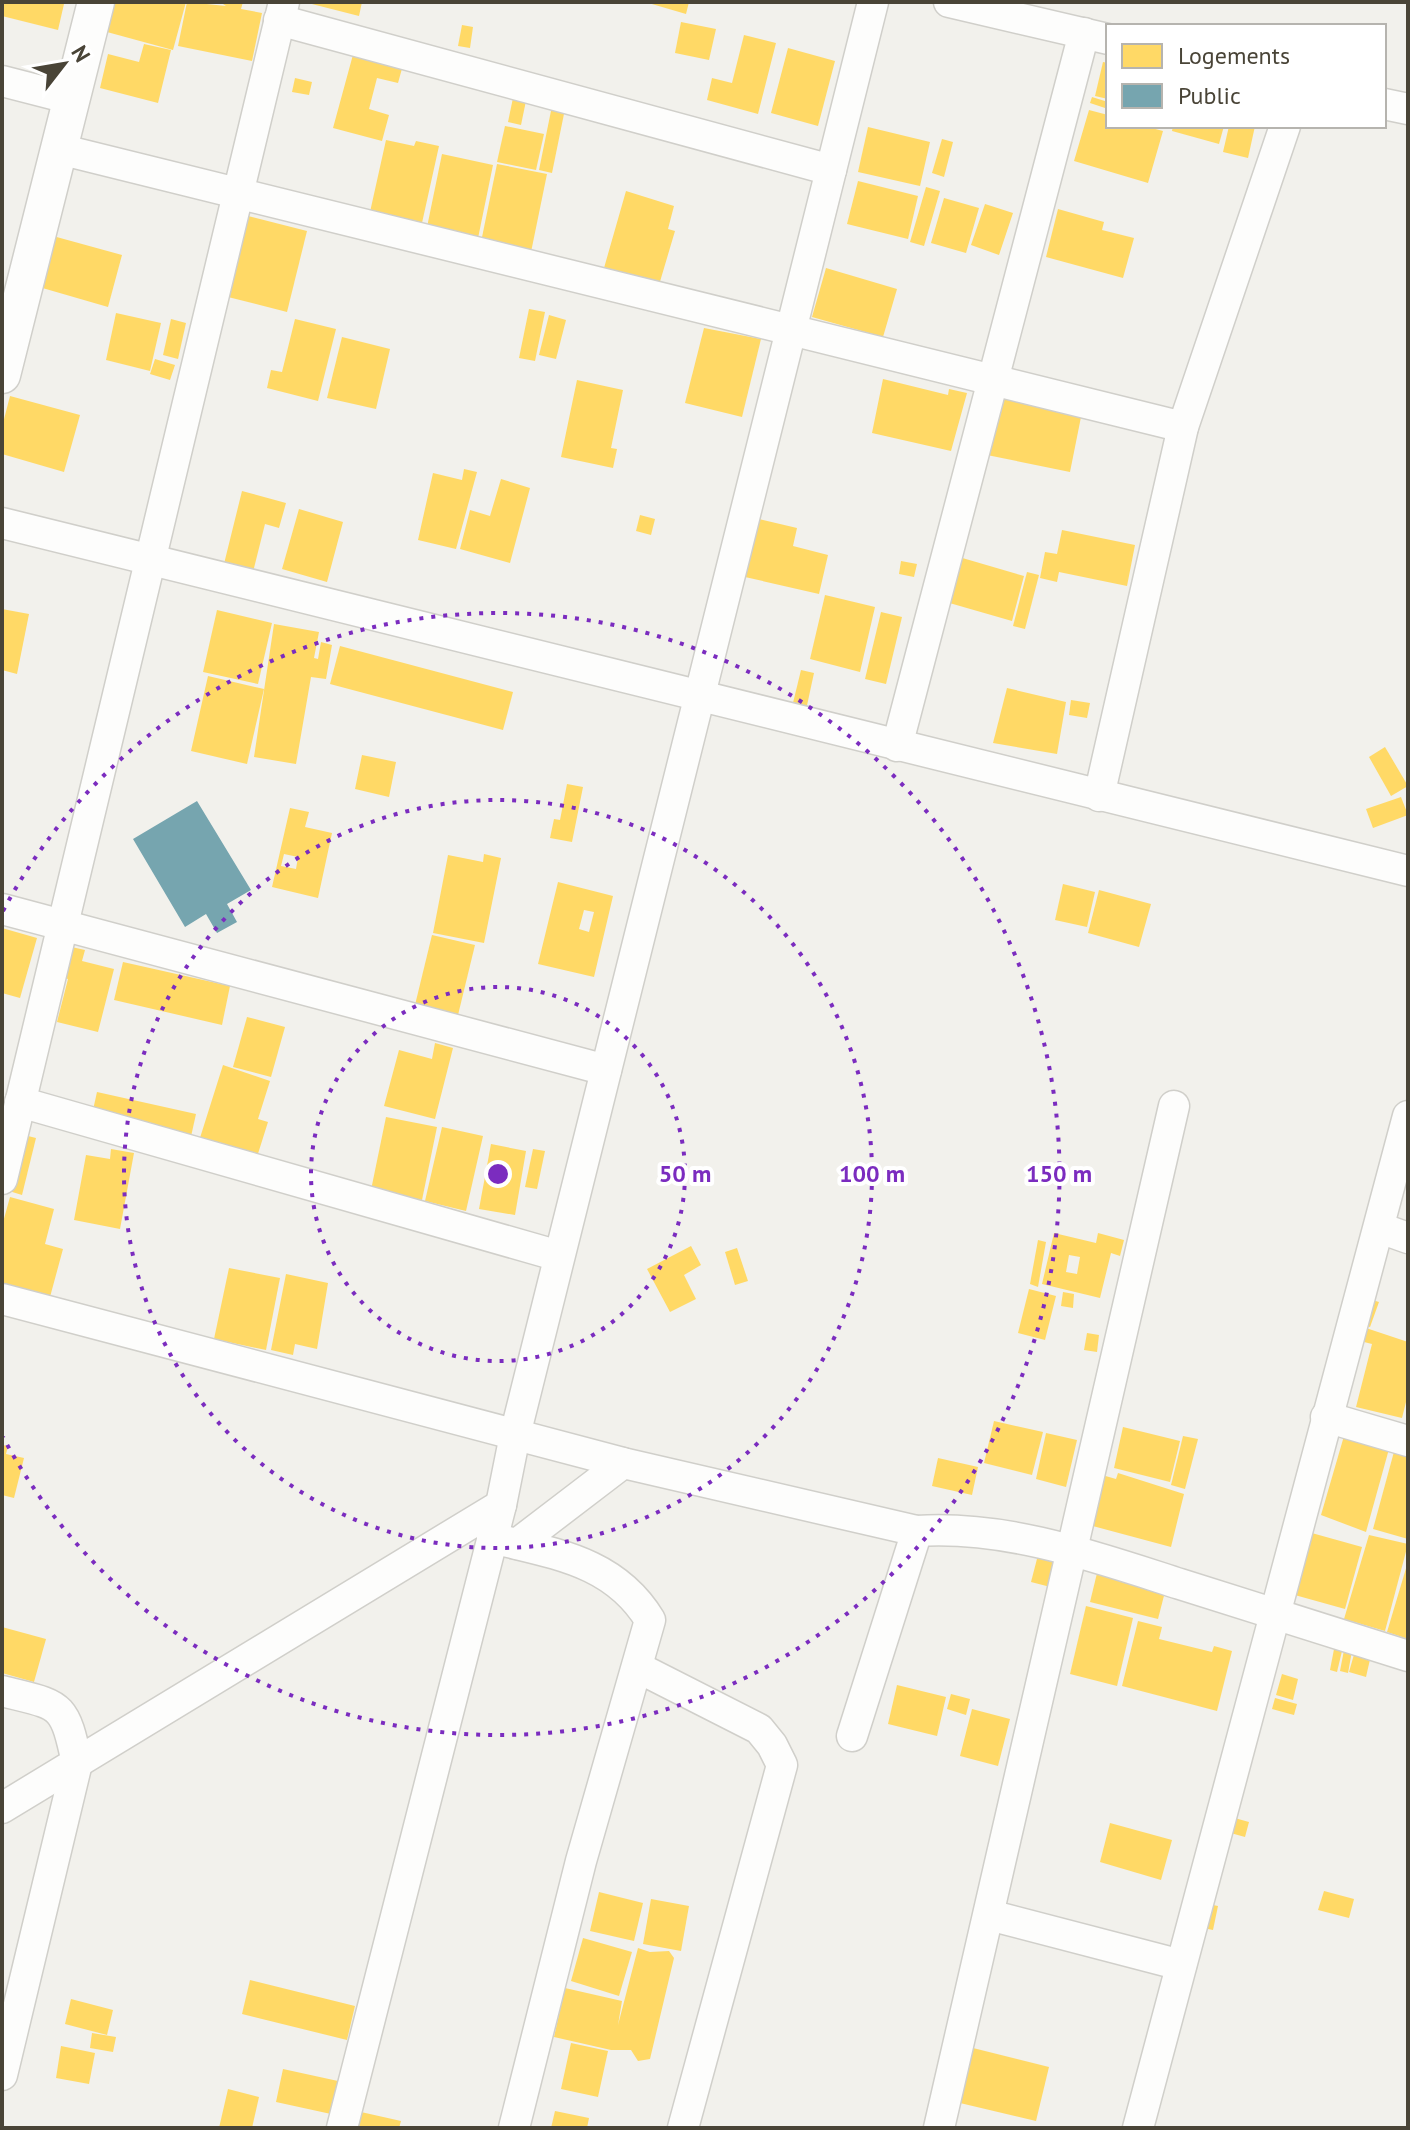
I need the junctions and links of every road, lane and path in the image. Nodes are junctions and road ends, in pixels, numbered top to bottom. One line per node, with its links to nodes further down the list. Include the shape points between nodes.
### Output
1 (96, 2): 7 (street)
2 (873, 2): 12 (street)
3 (949, 2): 5 (street)
4 (282, 11): 12 (street); 13 (street)
5 (1096, 36): 16 (street)
6 (2, 81): 7 (street)
7 (72, 99): 11 (street)
8 (1386, 104): 9 (street)
9 (1408, 109)
10 (1284, 128): 17 (street)
11 (59, 149): 13 (street); 15 (street)
12 (831, 170): 14 (street)
13 (238, 193): 14 (street); 19 (street)
14 (791, 330): 16 (street); 20 (street)
15 (2, 375)
16 (993, 380): 17 (street); 21 (street)
17 (1183, 427): 22 (street)
18 (2, 523): 19 (street)
19 (150, 560): 20 (street); 25 (street)
20 (699, 697): 21 (street); 26 (street)
21 (897, 746): 22 (street)
22 (1099, 796): 23 (street)
23 (1408, 871)
24 (2, 909): 25 (street)
25 (63, 925): 26 (street); 27 (street)
26 (606, 1070): 33 (street)
27 (20, 1102): 30 (street); 33 (street)
28 (1174, 1106): 42 (street)
29 (1408, 1116): 31 (street)
30 (2, 1179)
31 (1380, 1228): 32 (street); 35 (street)
32 (1408, 1238)
33 (559, 1256): 36 (street)
34 (2, 1299): 36 (street)
35 (1326, 1417): 37 (street); 43 (street)
36 (515, 1435): 38 (street); 39 (street)
37 (1408, 1441)
38 (623, 1463): 40 (street); 41 (street)
39 (501, 1505): 41 (street); 48 (street)
40 (917, 1531): 42 (street, via 996,1535); 47 (street)
41 (504, 1541): 45 (street, via 581,1561 635,1596 650,1620); 53 (street)
42 (1074, 1550): 43 (street); 50 (street)
43 (1274, 1613): 44 (street); 51 (street)
44 (1408, 1656)
45 (639, 1668): 54 (street, via 581,1861); 55 (street, via 759,1729 782,1765)
46 (2, 1691): 48 (street, via 49,1703 62,1712)
47 (852, 1736)
48 (77, 1763): 49 (street); 52 (street)
49 (2, 1808)
50 (989, 1915): 51 (street); 56 (street)
51 (1181, 1965): 57 (street)
52 (2, 2075)
53 (342, 2128)
54 (514, 2128)
55 (683, 2128)
56 (939, 2128)
57 (1138, 2128)

